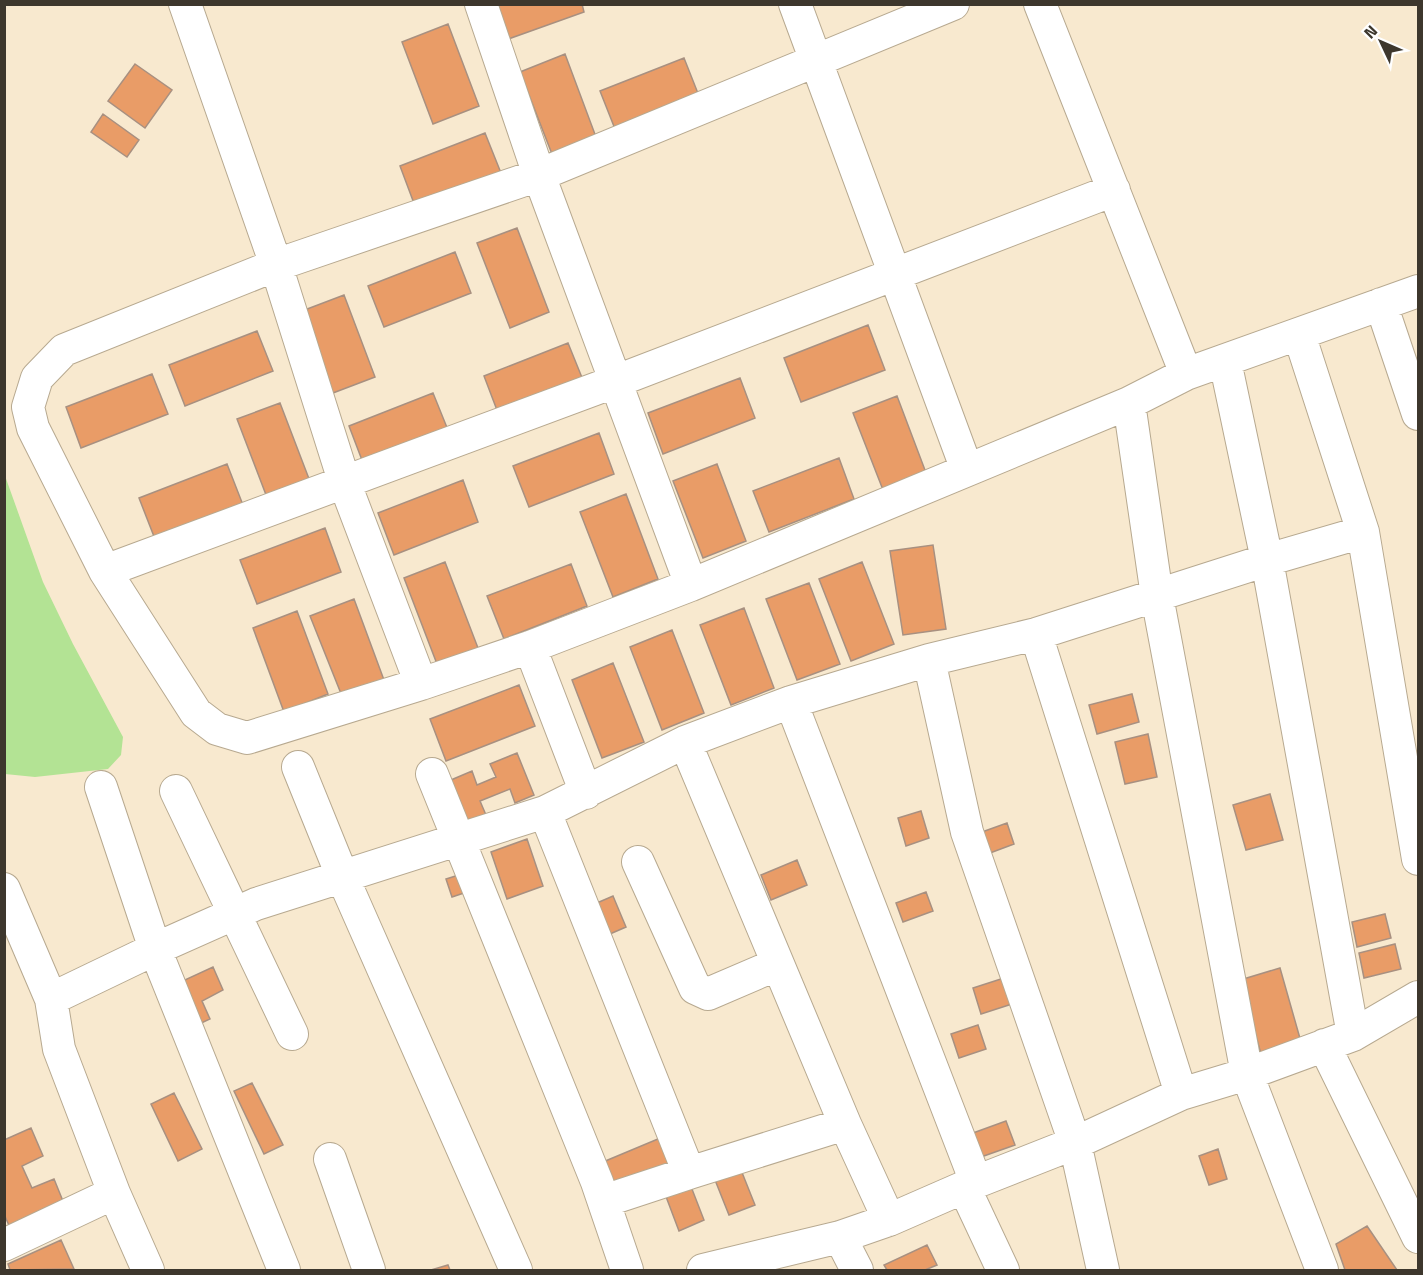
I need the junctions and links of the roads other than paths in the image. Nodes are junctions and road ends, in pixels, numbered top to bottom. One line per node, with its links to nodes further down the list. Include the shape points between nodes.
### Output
1 (185, 4): 9 (street)
2 (481, 4): 7 (street)
3 (795, 4): 6 (street)
4 (953, 4): 6 (street)
5 (1040, 4): 8 (street)
6 (816, 60): 7 (street); 10 (street)
7 (539, 175): 9 (street); 16 (street)
8 (1114, 190): 10 (street); 15 (street)
9 (276, 265): 20 (street); 23 (street, via 63,350 37,378 28,407 33,428)
10 (893, 273): 16 (street); 19 (street)
11 (1419, 291): 12 (street)
12 (1381, 304): 13 (street); 18 (street)
13 (1299, 334): 14 (street); 21 (street)
14 (1225, 361): 15 (street); 22 (street)
15 (1186, 374): 17 (street)
16 (614, 382): 20 (street); 24 (street)
17 (1129, 403): 19 (street); 25 (street)
18 (1419, 414)
19 (967, 470): 24 (street)
20 (345, 484): 23 (street); 29 (street)
21 (1363, 532): 22 (street); 39 (street)
22 (1267, 560): 25 (street); 49 (street)
23 (105, 571): 29 (street, via 196,713 217,729 247,738)
24 (691, 585): 27 (street)
25 (1157, 596): 26 (street); 51 (street)
26 (1036, 634): 28 (street); 52 (street)
27 (530, 647): 29 (street); 36 (street)
28 (929, 660): 30 (street); 54 (street, via 968,832)
29 (421, 684)
30 (791, 702): 31 (street); 57 (street)
31 (686, 742): 36 (street); 45 (street)
32 (298, 767): 41 (street)
33 (432, 774): 38 (street)
34 (101, 787): 44 (street)
35 (176, 791): 43 (street)
36 (586, 793): 37 (street)
37 (545, 812): 38 (street); 56 (street)
38 (460, 839): 41 (street); 59 (street)
39 (1419, 859)
40 (638, 862): 45 (street, via 694,988 708,994)
41 (343, 878): 43 (street); 67 (street)
42 (4, 889): 47 (street)
43 (234, 914): 44 (street); 48 (street)
44 (155, 950): 47 (street); 65 (street)
45 (778, 964): 53 (street)
46 (1419, 997): 49 (street)
47 (51, 999): 58 (street, via 59,1049)
48 (292, 1034)
49 (1353, 1035): 50 (street)
50 (1323, 1045): 51 (street); 62 (street)
51 (1247, 1074): 52 (street); 73 (street)
52 (1181, 1094): 54 (street)
53 (845, 1124): 56 (street); 60 (street)
54 (1075, 1143): 57 (street); 72 (street)
55 (330, 1159): 66 (street)
56 (689, 1173): 59 (street)
57 (970, 1184): 60 (street); 71 (street)
58 (114, 1193): 63 (street); 64 (street)
59 (604, 1201): 68 (street)
60 (889, 1220): 61 (street)
61 (840, 1237): 69 (street); 70 (street)
62 (1419, 1237)
63 (4, 1245)
64 (148, 1270)
65 (284, 1270)
66 (369, 1270)
67 (516, 1270)
68 (627, 1270)
69 (703, 1270)
70 (857, 1270)
71 (1003, 1270)
72 (1103, 1270)
73 (1322, 1270)

